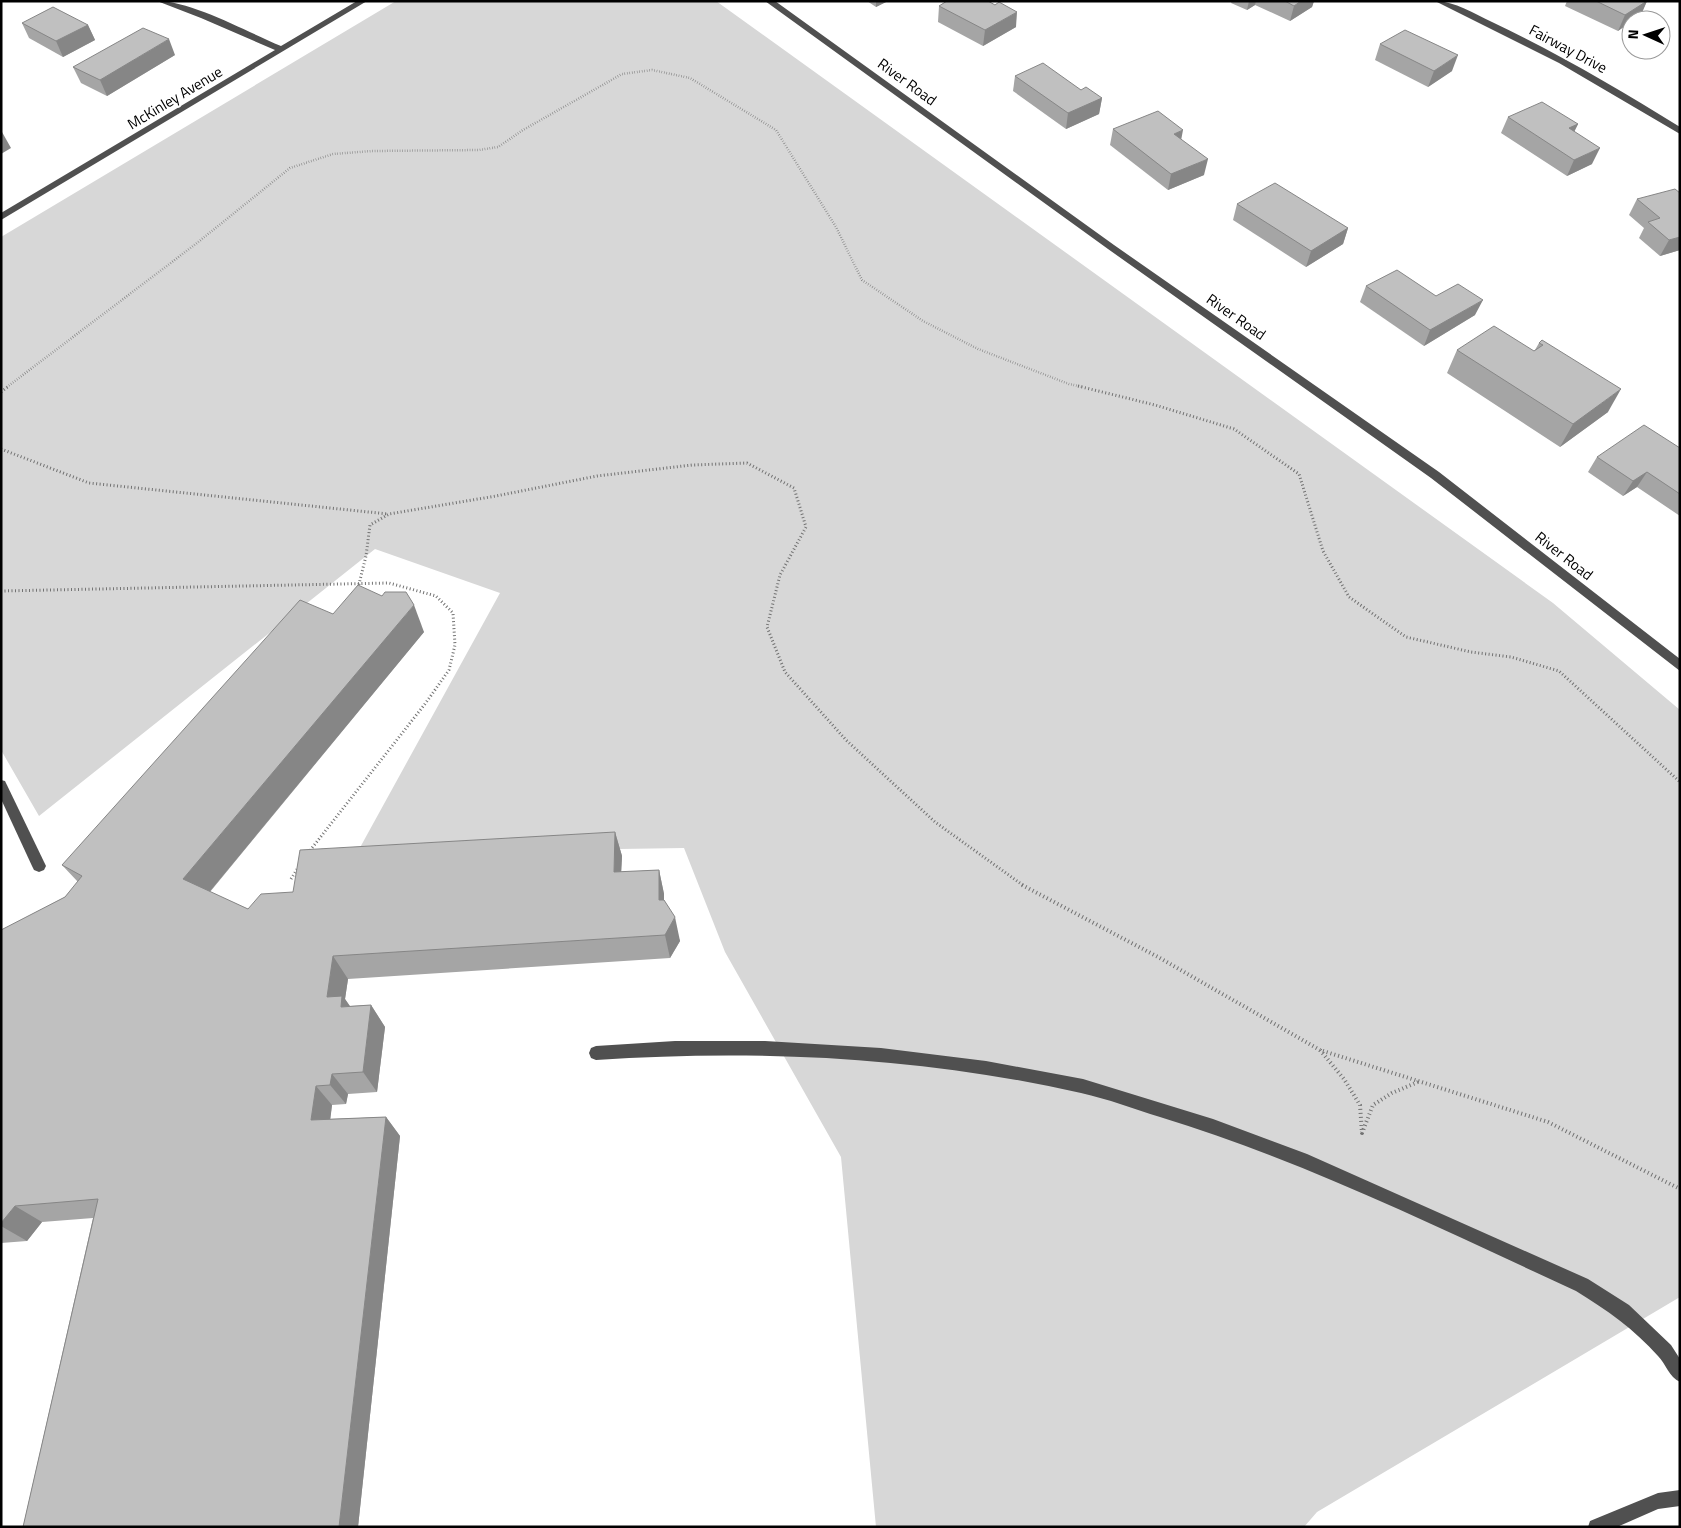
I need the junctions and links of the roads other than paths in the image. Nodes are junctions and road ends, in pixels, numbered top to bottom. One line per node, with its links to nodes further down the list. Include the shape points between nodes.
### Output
1 (161, 1): 5 (street)
2 (363, 1): 5 (street, McKinley Avenue)
3 (769, 1): 8 (street, River Road, via 1436,475)
4 (1439, 1): 6 (street, Fairway Drive, via 1551,54)
5 (282, 50): 7 (street, McKinley Avenue)
6 (1680, 131)
7 (1, 218)
8 (1677, 660)
9 (1, 785): 10 (street)
10 (39, 866)
11 (596, 1053): 12 (street, via 675,1048 765,1048 881,1055 986,1068 1083,1086 1213,1126 1307,1161 1582,1285 1623,1311 1665,1351)
12 (1680, 1374)
13 (1680, 1498): 14 (street, via 1658,1501)
14 (1596, 1527)

